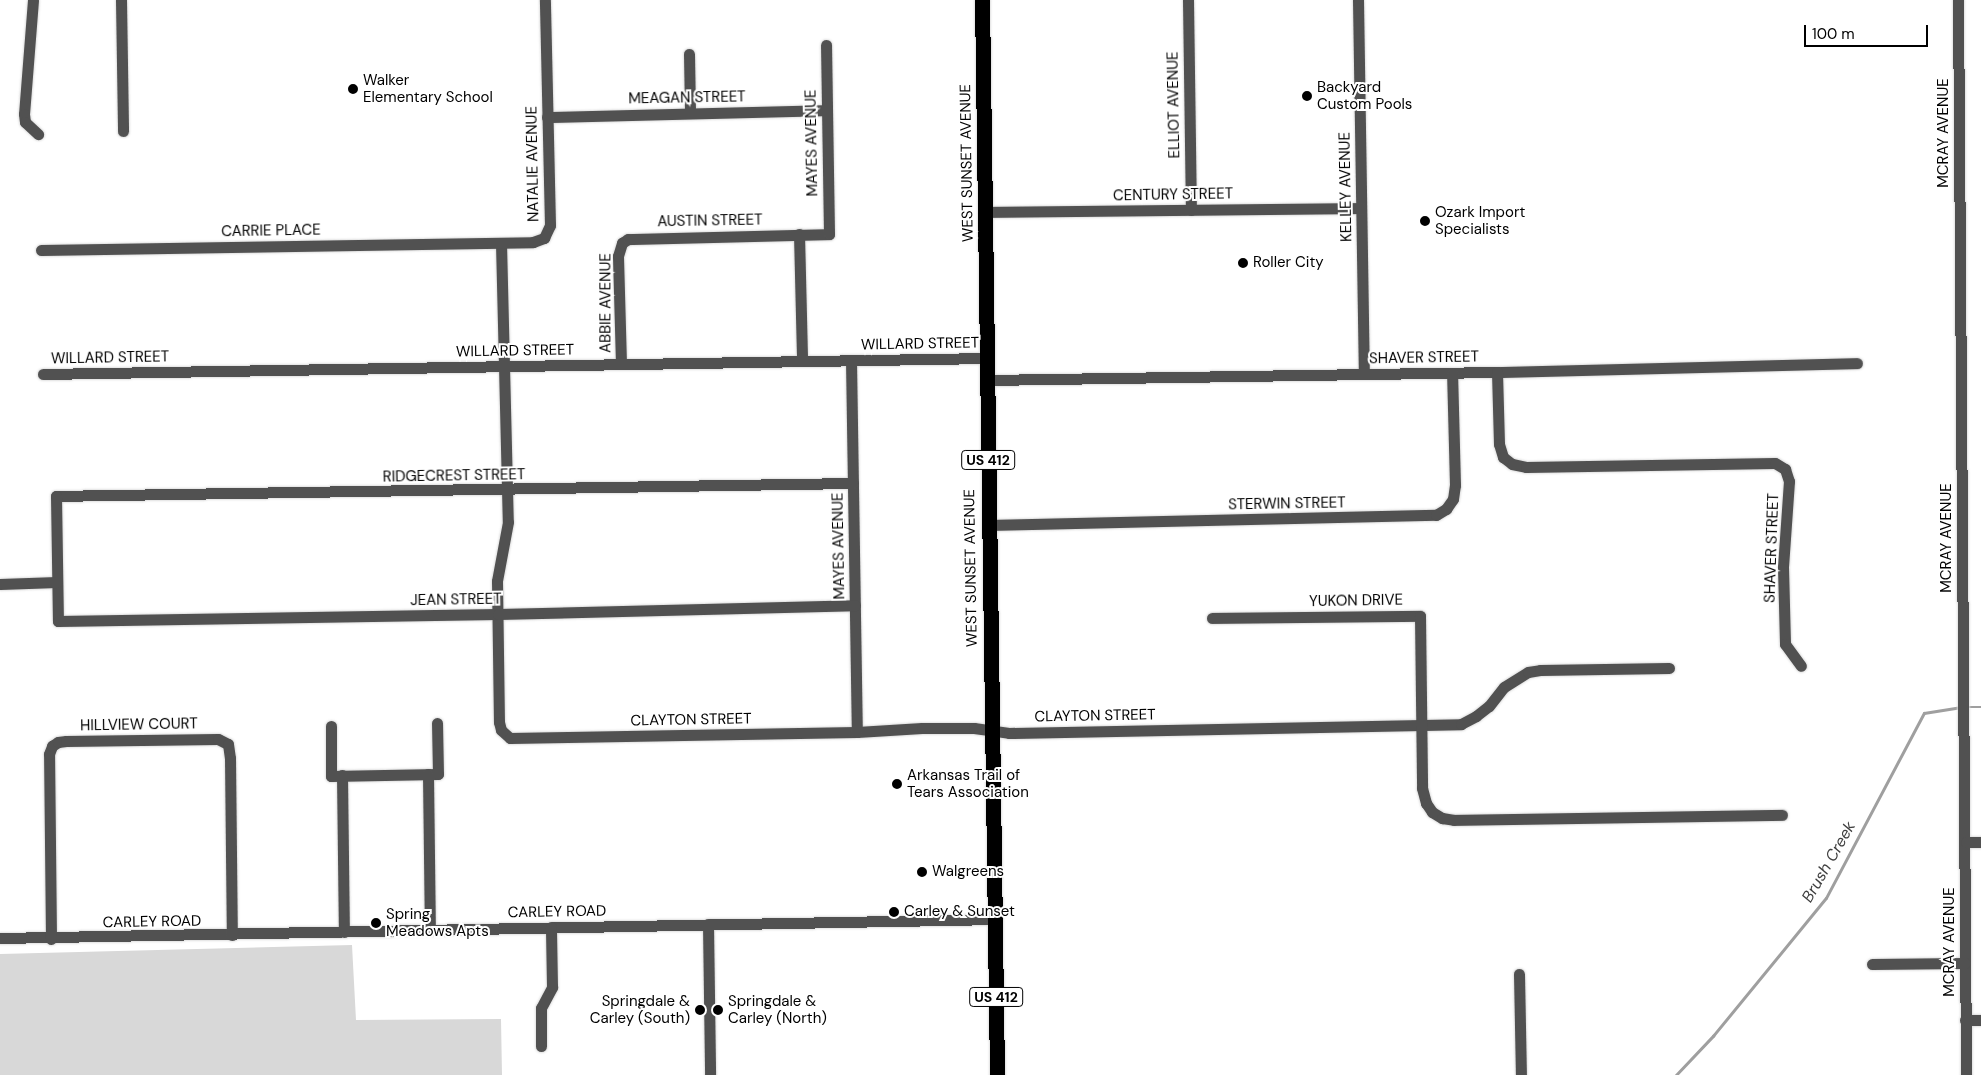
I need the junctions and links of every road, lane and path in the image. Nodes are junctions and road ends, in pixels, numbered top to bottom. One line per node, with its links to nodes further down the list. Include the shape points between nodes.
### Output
1 (33, 0): 14 (street, via 24,114 25,122)
2 (121, 0): 13 (street)
3 (545, 0): 12 (street, NATALIE AVENUE)
4 (982, 0): 17 (highway, WEST SUNSET AVENUE / US 412)
5 (1188, 0): 16 (street, ELLIOT AVENUE)
6 (1358, 0): 15 (street, KELLEY AVENUE)
7 (1958, 0): 51 (street, MCRAY AVENUE)
8 (826, 45): 10 (street, MAYES AVENUE)
9 (689, 54): 11 (street)
10 (827, 110): 11 (street, MEAGAN STREET); 18 (street, MAYES AVENUE, via 829,234)
11 (690, 112): 12 (street, MEAGAN STREET)
12 (547, 117): 19 (street, NATALIE AVENUE, via 548,232 544,238 533,242)
13 (123, 131)
14 (38, 134)
15 (1361, 208): 16 (street, CENTURY STREET); 31 (street, KELLEY AVENUE)
16 (1191, 210): 17 (street, CENTURY STREET)
17 (985, 212): 22 (highway, WEST SUNSET AVENUE / US 412)
18 (800, 234): 20 (street, AUSTIN STREET, via 634,237); 23 (street)
19 (501, 243): 21 (street, CARRIE PLACE); 27 (street)
20 (622, 243): 26 (street, ABBIE AVENUE, via 618,256)
21 (41, 250)
22 (987, 358): 24 (street, WILLARD STREET); 32 (highway, WEST SUNSET AVENUE / US 412)
23 (802, 360): 24 (street, WILLARD STREET); 26 (street, WILLARD STREET)
24 (851, 360): 33 (street, MAYES AVENUE)
25 (1857, 362): 29 (street)
26 (621, 364): 27 (street, WILLARD STREET)
27 (504, 367): 30 (street, WILLARD STREET); 34 (street)
28 (1452, 372): 29 (street, SHAVER STREET); 31 (street, SHAVER STREET); 35 (street, STERWIN STREET, via 1455,485 1453,499 1436,515)
29 (1498, 372): 41 (street, SHAVER STREET, via 1499,444 1503,457 1512,464 1526,467 1775,463 1785,469 1789,481 1783,567 1785,644)
30 (43, 374)
31 (1364, 374): 32 (street, SHAVER STREET)
32 (988, 380): 35 (highway, WEST SUNSET AVENUE / US 412)
33 (853, 483): 34 (street, RIDGECREST STREET); 38 (street, MAYES AVENUE)
34 (507, 490): 36 (street, RIDGECREST STREET, via 56,496); 39 (street, via 508,522 499,566)
35 (988, 524): 46 (highway, WEST SUNSET AVENUE / US 412)
36 (57, 582): 37 (street); 39 (street, JEAN STREET, via 58,621)
37 (0, 584)
38 (855, 605): 39 (street, JEAN STREET); 47 (street, MAYES AVENUE)
39 (498, 614): 47 (street, CLAYTON STREET, via 499,722 504,735 516,738)
40 (1212, 618): 44 (street, YUKON DRIVE, via 1420,616)
41 (1801, 666)
42 (1669, 668): 44 (street, CLAYTON STREET, via 1528,672 1504,687 1489,706 1461,724)
43 (437, 723): 48 (street, via 438,774)
44 (1422, 725): 46 (street, CLAYTON STREET); 50 (street, via 1422,788 1426,803 1442,818)
45 (331, 726): 49 (street, via 331,776)
46 (993, 731): 47 (street, CLAYTON STREET, via 922,728); 53 (highway, WEST SUNSET AVENUE / US 412)
47 (857, 732)
48 (428, 774): 49 (street); 56 (street)
49 (342, 776): 57 (street)
50 (1782, 815)
51 (1966, 842): 52 (street); 61 (street, MCRAY AVENUE)
52 (1981, 842)
53 (995, 919): 54 (street, CARLEY ROAD); 68 (highway, WEST SUNSET AVENUE / US 412)
54 (708, 924): 55 (street, CARLEY ROAD); 67 (street)
55 (551, 927): 56 (street, CARLEY ROAD); 66 (street, via 552,987 541,1008)
56 (430, 930): 57 (street, CARLEY ROAD)
57 (344, 932): 58 (street, CARLEY ROAD)
58 (232, 935): 60 (street, CARLEY ROAD); 60 (street, HILLVIEW COURT, via 228,744 218,739 66,741 52,746 49,754)
59 (0, 938): 60 (street, CARLEY ROAD)
60 (51, 939)
61 (1965, 963): 62 (street); 64 (street, MCRAY AVENUE)
62 (1872, 964)
63 (1520, 974): 69 (street)
64 (1965, 1020): 65 (street); 70 (street, MCRAY AVENUE)
65 (1981, 1020)
66 (541, 1046)
67 (710, 1075)
68 (997, 1075)
69 (1521, 1075)
70 (1966, 1075)

